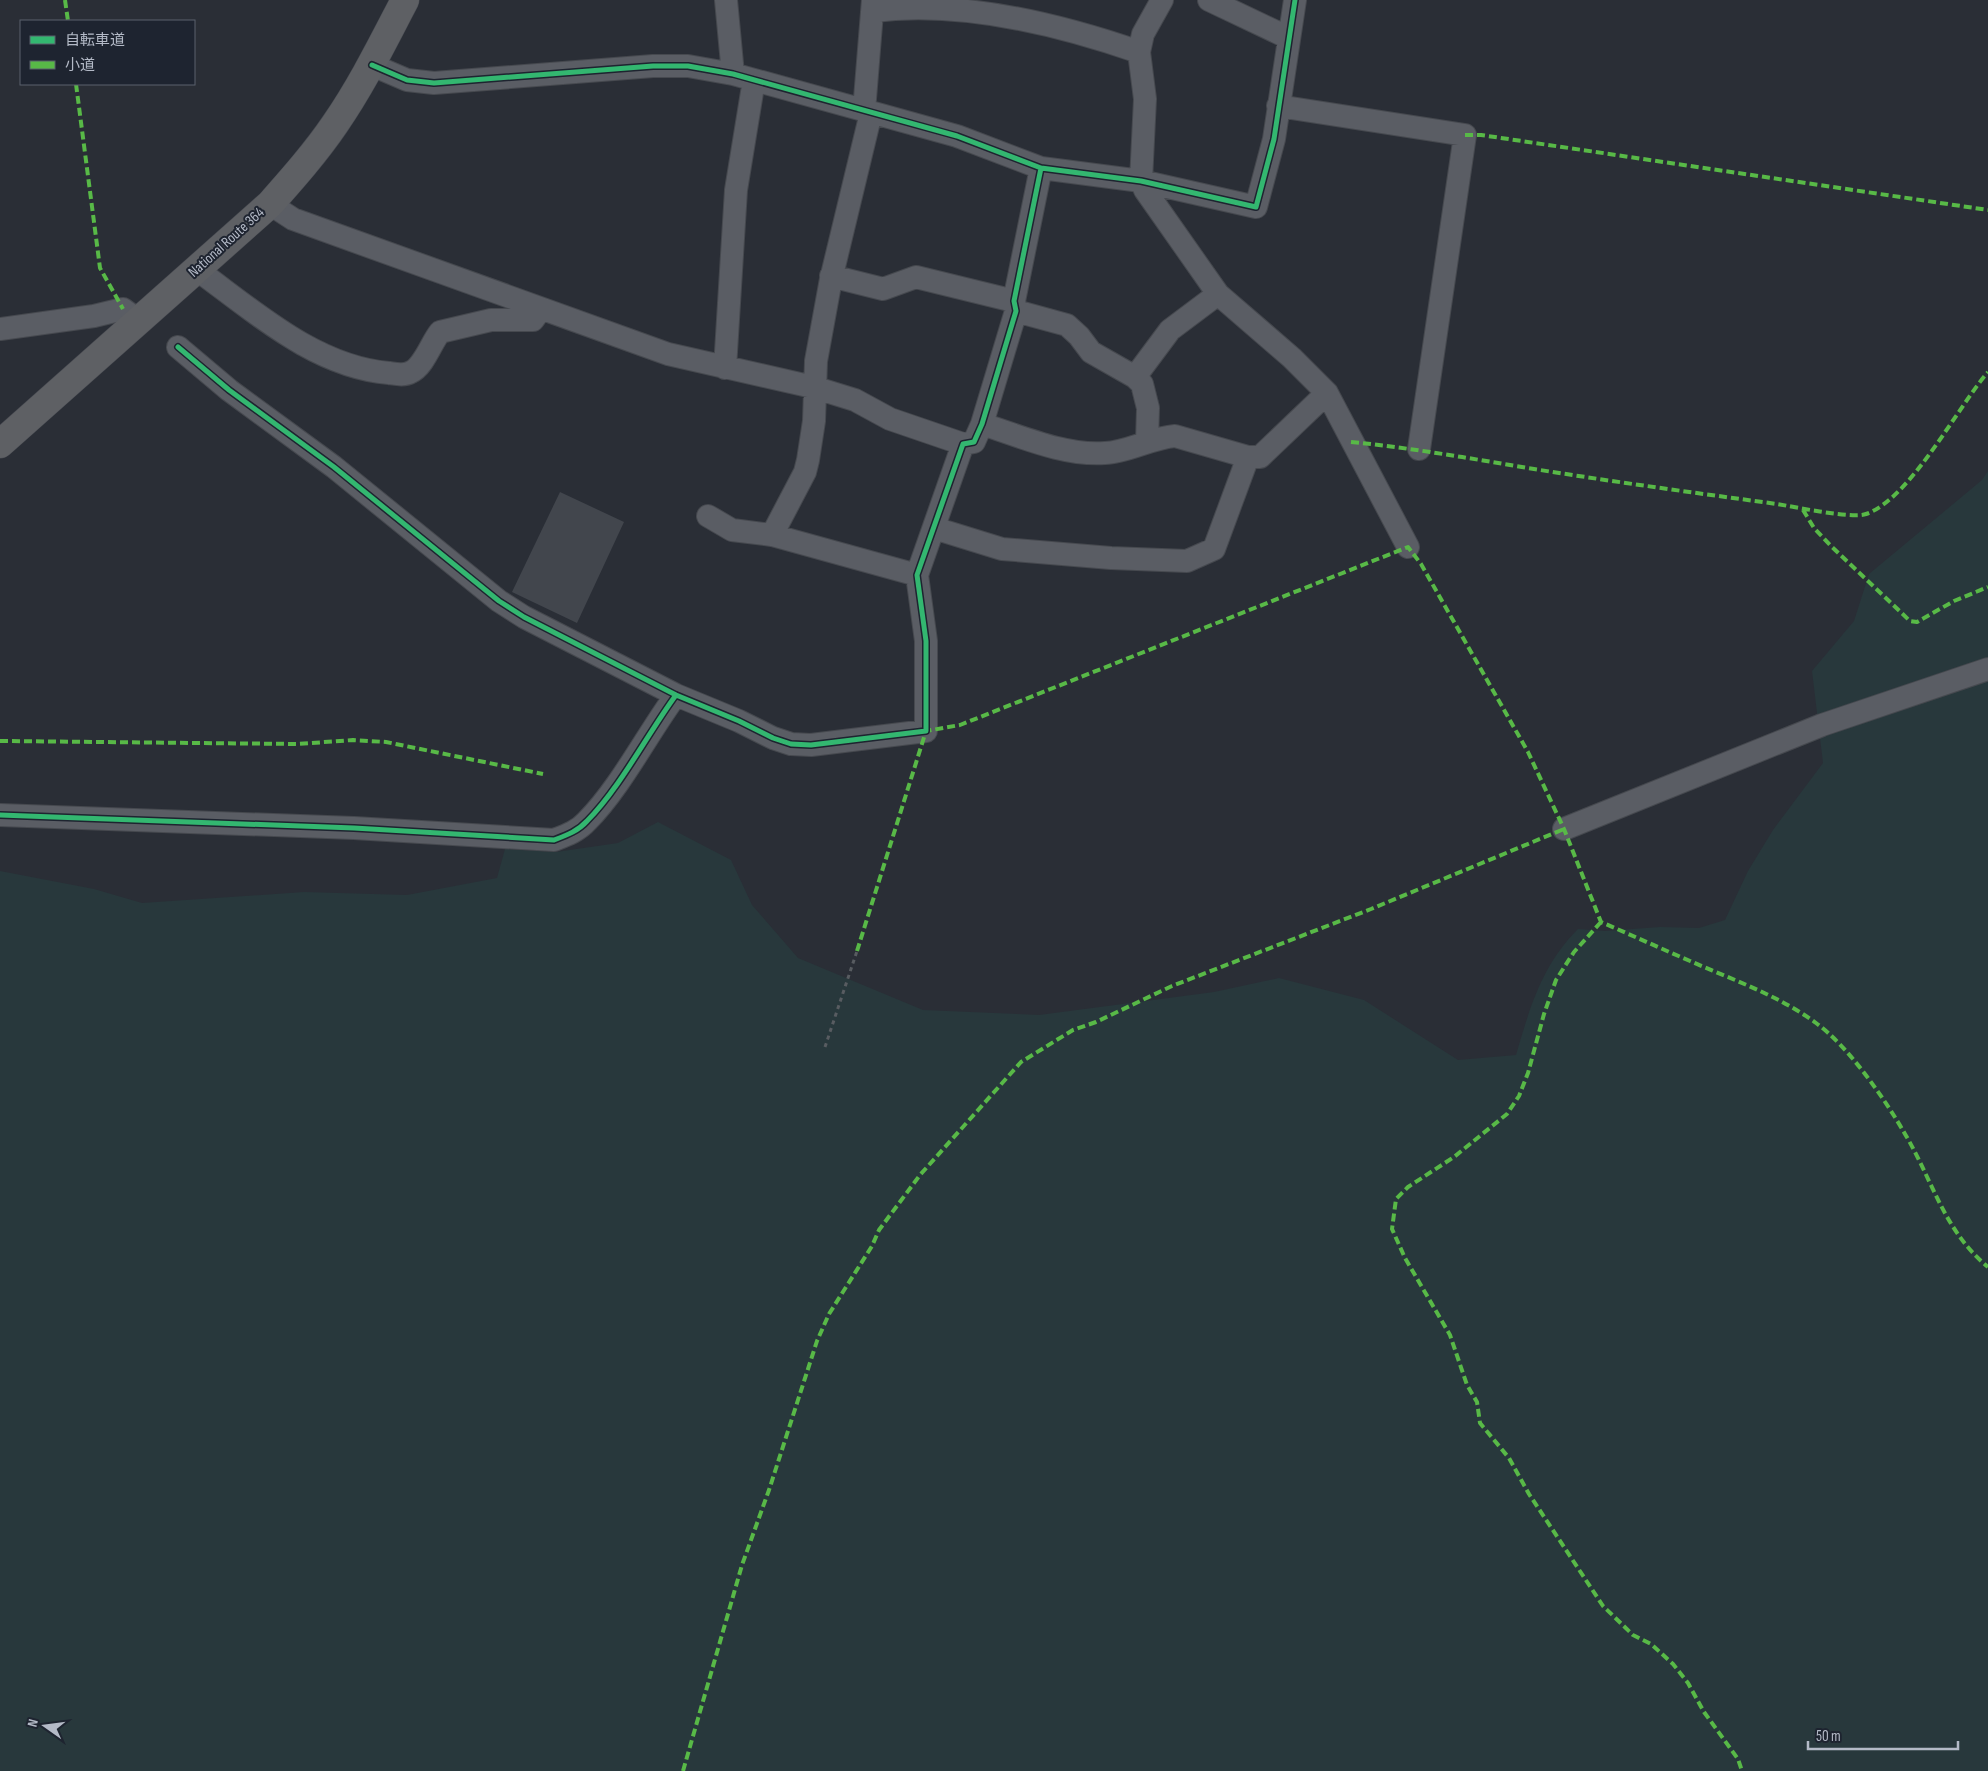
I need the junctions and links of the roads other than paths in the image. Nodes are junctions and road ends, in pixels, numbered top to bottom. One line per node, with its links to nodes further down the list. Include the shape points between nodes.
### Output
1 (405, 0): 9 (highway, National Route 364)
2 (726, 0): 10 (street)
3 (1162, 0): 8 (street, via 1143,34)
4 (1209, 0): 7 (street)
5 (1295, 0): 7 (street)
6 (873, 6): 8 (street, via 990,14 1096,38); 12 (street)
7 (1289, 38): 11 (street)
8 (1139, 52): 14 (street, via 1145,99)
9 (372, 65): 10 (street, via 407,80 434,84 652,66 688,66); 15 (highway, National Route 364, via 336,123)
10 (743, 77): 12 (street); 24 (street)
11 (1278, 106): 14 (street, via 1274,140 1256,207); 32 (street, via 1465,135)
12 (867, 112): 13 (street, via 957,136); 17 (street)
13 (1041, 168): 14 (street); 19 (street)
14 (1141, 181): 18 (street, via 1144,190)
15 (270, 204): 16 (highway, National Route 364); 20 (street, via 293,219)
16 (196, 269): 20 (street, via 304,345 342,364 368,372 404,375 413,372 440,332 491,320 533,320); 21 (highway, National Route 364)
17 (831, 276): 19 (street, via 882,290 916,277); 26 (street)
18 (1218, 294): 25 (street, via 1170,330); 27 (street)
19 (1015, 306): 25 (street, via 1067,325 1091,352); 28 (street)
20 (541, 309): 24 (street, via 668,354)
21 (138, 320): 22 (street, via 122,309 94,316); 30 (highway, National Route 364)
22 (0, 328)
23 (178, 347): 40 (street, via 499,600 524,617)
24 (725, 368): 26 (street)
25 (1135, 377): 29 (street, via 1142,384 1148,408)
26 (813, 387): 31 (street, via 855,400 890,419); 36 (street, via 814,421 805,472)
27 (1327, 393): 33 (street, via 1260,457); 37 (street)
28 (982, 424): 29 (street, via 1086,453 1106,454); 31 (street, via 974,442)
29 (1146, 442): 33 (street, via 1175,436)
30 (0, 444)
31 (963, 444): 35 (street)
32 (1418, 449)
33 (1248, 457): 35 (street, via 1214,549 1187,560 1002,550)
34 (708, 516): 36 (street, via 732,530)
35 (934, 528): 38 (street)
36 (772, 535): 38 (street)
37 (1408, 546)
38 (917, 575): 40 (street, via 926,641 926,731 811,745 791,744)
39 (1988, 669): 42 (street, via 1822,725)
40 (676, 694): 41 (street, via 587,821 571,834 554,840 363,828)
41 (0, 815)
42 (1564, 829)

